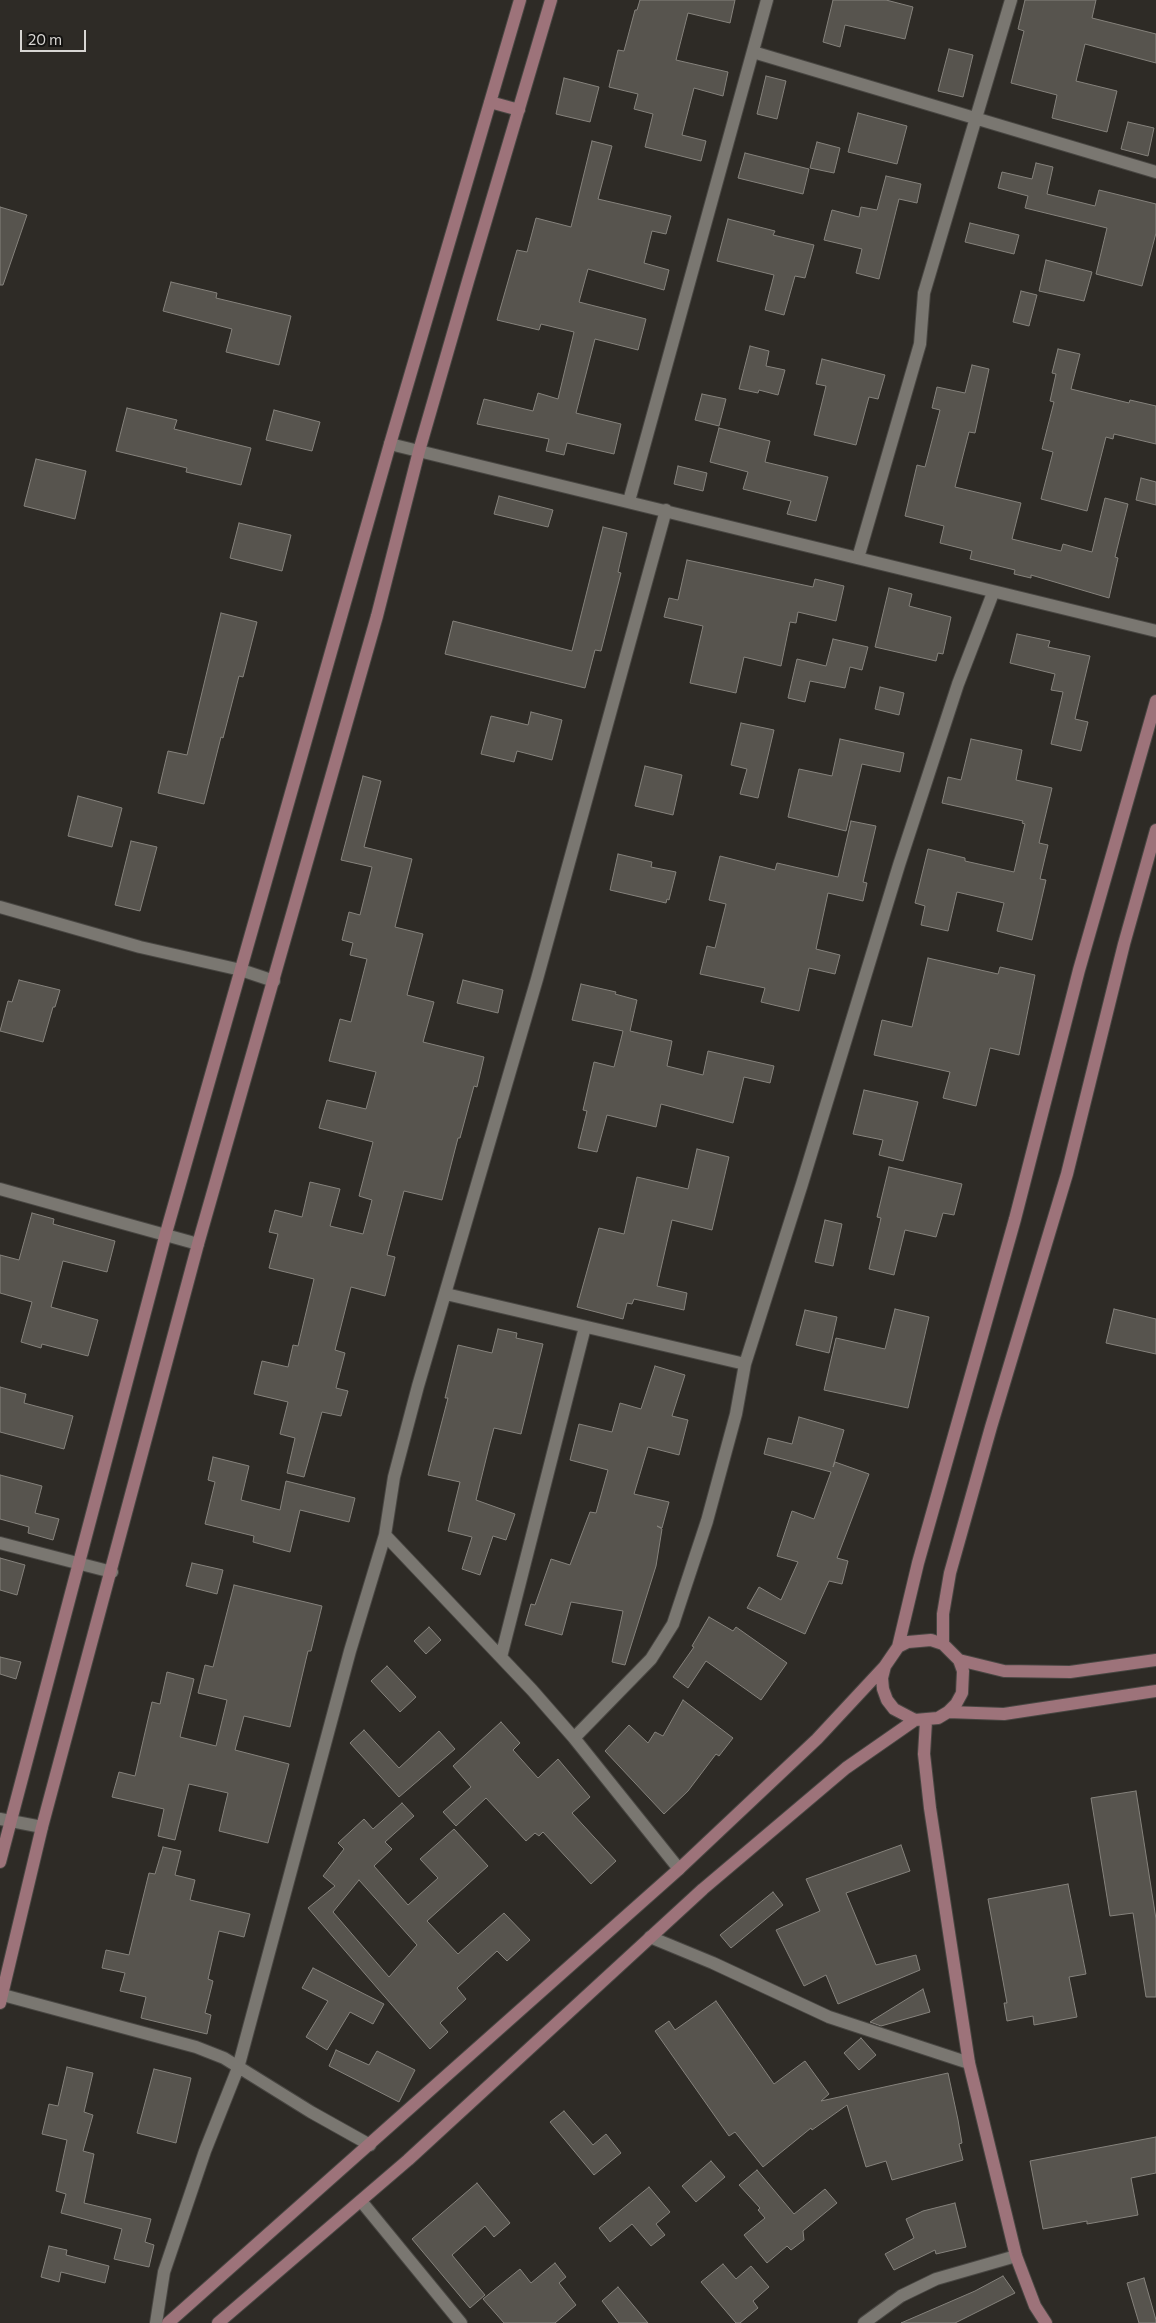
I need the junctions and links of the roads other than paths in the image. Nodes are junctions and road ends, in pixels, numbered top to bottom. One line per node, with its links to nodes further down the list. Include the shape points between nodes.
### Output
1 (520, 0): 6 (main road)
2 (551, 0): 7 (main road)
3 (767, 0): 5 (street)
4 (1012, 0): 8 (street)
5 (753, 52): 8 (street); 12 (street)
6 (490, 102): 7 (main road); 10 (main road)
7 (519, 110): 11 (main road)
8 (977, 118): 9 (street); 14 (street, via 924,292 920,344)
9 (1156, 172)
10 (390, 444): 11 (street); 20 (main road)
11 (419, 451): 12 (street); 21 (main road, via 377,616)
12 (629, 501): 13 (street)
13 (666, 510): 14 (street); 25 (street, via 537,979)
14 (858, 558): 15 (street)
15 (993, 593): 16 (street); 27 (street, via 958,684 899,865)
16 (1156, 631)
17 (1156, 701): 33 (main road, via 1078,970 1015,1219 918,1563)
18 (1156, 830): 32 (main road, via 1067,1174 950,1573)
19 (0, 907): 20 (street, via 140,947)
20 (240, 970): 21 (street); 23 (main road)
21 (274, 981): 24 (main road)
22 (0, 1189): 23 (street)
23 (166, 1233): 24 (street); 30 (main road)
24 (198, 1244): 31 (main road)
25 (446, 1294): 26 (street); 28 (street, via 394,1477)
26 (585, 1327): 27 (street); 34 (street)
27 (745, 1364): 41 (street, via 736,1414 707,1521 673,1624 651,1659)
28 (385, 1535): 34 (street); 49 (street, via 350,1651)
29 (0, 1543): 30 (street)
30 (80, 1562): 31 (street); 42 (main road)
31 (112, 1572): 43 (main road)
32 (942, 1644): 33 (main road, via 920,1639); 35 (main road)
33 (898, 1647): 37 (main road)
34 (500, 1656): 41 (street)
35 (959, 1660): 36 (main road, via 1004,1671 1070,1672); 39 (main road, via 963,1671 962,1694)
36 (1156, 1660)
37 (885, 1666): 40 (main road, via 882,1678 887,1700 894,1709); 45 (main road, via 817,1739)
38 (1156, 1691): 39 (main road, via 1004,1714)
39 (948, 1712): 40 (main road, via 938,1718)
40 (920, 1720): 46 (main road, via 846,1768); 48 (main road, via 930,1808)
41 (574, 1738): 45 (street)
42 (6, 1820): 43 (street); 44 (main road)
43 (42, 1828): 47 (main road)
44 (0, 1862)
45 (679, 1869): 50 (main road)
46 (650, 1938): 48 (street, via 713,1963 829,2017); 51 (main road)
47 (1, 1999): 49 (street, via 196,2047 224,2058)
48 (969, 2063): 52 (main road)
49 (238, 2068): 50 (street); 53 (street, via 205,2151 164,2272)
50 (370, 2145): 54 (main road)
51 (361, 2201): 55 (main road); 56 (street)
52 (1016, 2256): 57 (street, via 936,2279 901,2296); 58 (main road, via 1035,2306)
53 (156, 2323)
54 (168, 2323)
55 (218, 2323)
56 (460, 2323)
57 (864, 2323)
58 (1046, 2323)

